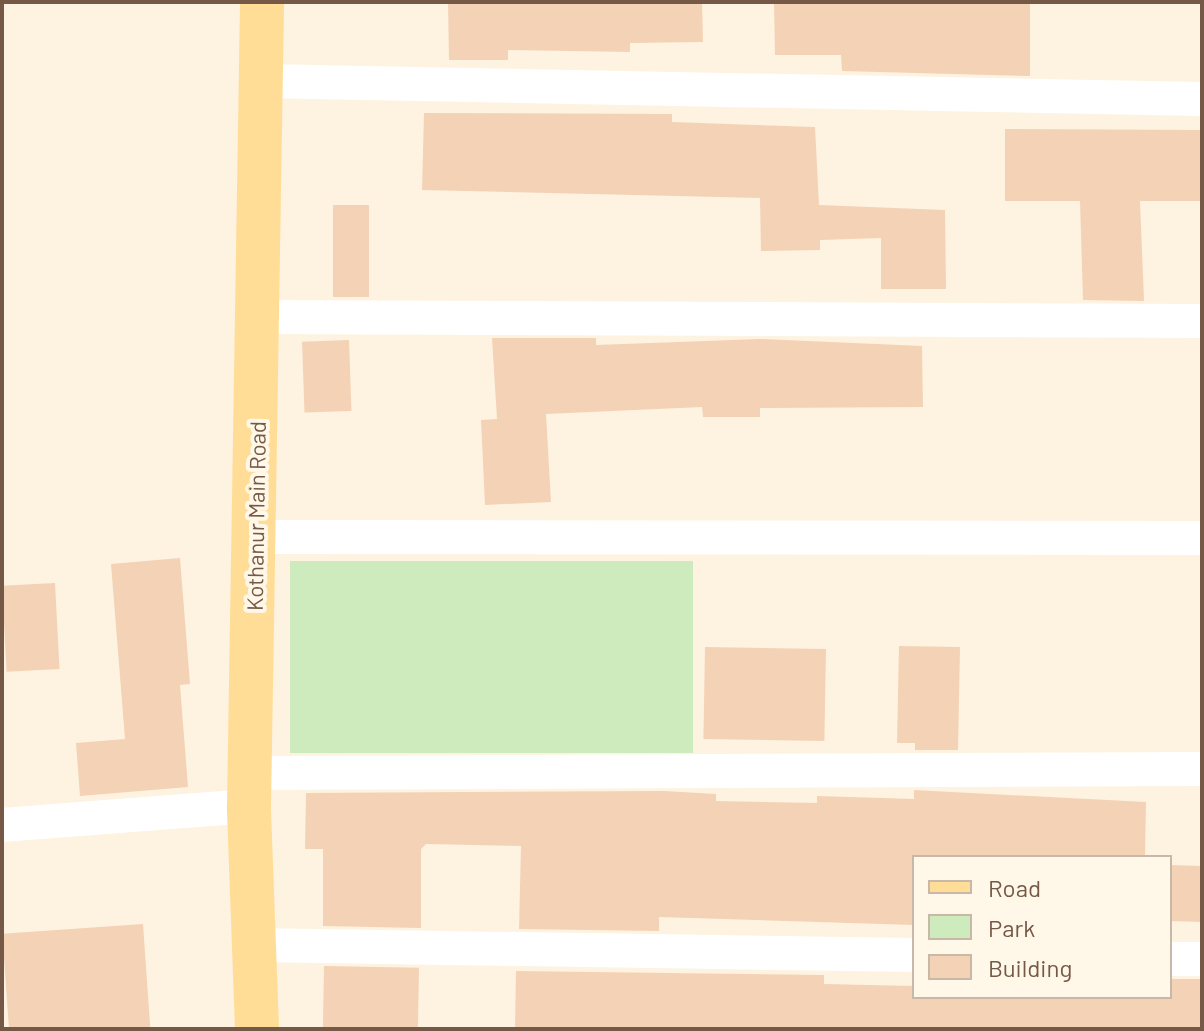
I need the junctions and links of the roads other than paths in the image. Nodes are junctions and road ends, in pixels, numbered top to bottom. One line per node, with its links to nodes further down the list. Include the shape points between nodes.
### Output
1 (262, 2): 2 (main road, Kothanur Main Road)
2 (262, 81): 3 (street); 4 (main road, Kothanur Main Road)
3 (1202, 99)
4 (261, 317): 5 (street); 6 (main road, Kothanur Main Road)
5 (1202, 321)
6 (256, 537): 7 (street); 9 (main road, Kothanur Main Road)
7 (1202, 538)
8 (1202, 769): 9 (street)
9 (249, 790): 10 (street); 11 (main road, Kothanur Main Road)
10 (2, 825)
11 (253, 945): 12 (street); 15 (main road, Kothanur Main Road)
12 (912, 955)
13 (1172, 959): 14 (street)
14 (1202, 959)
15 (257, 1029)

